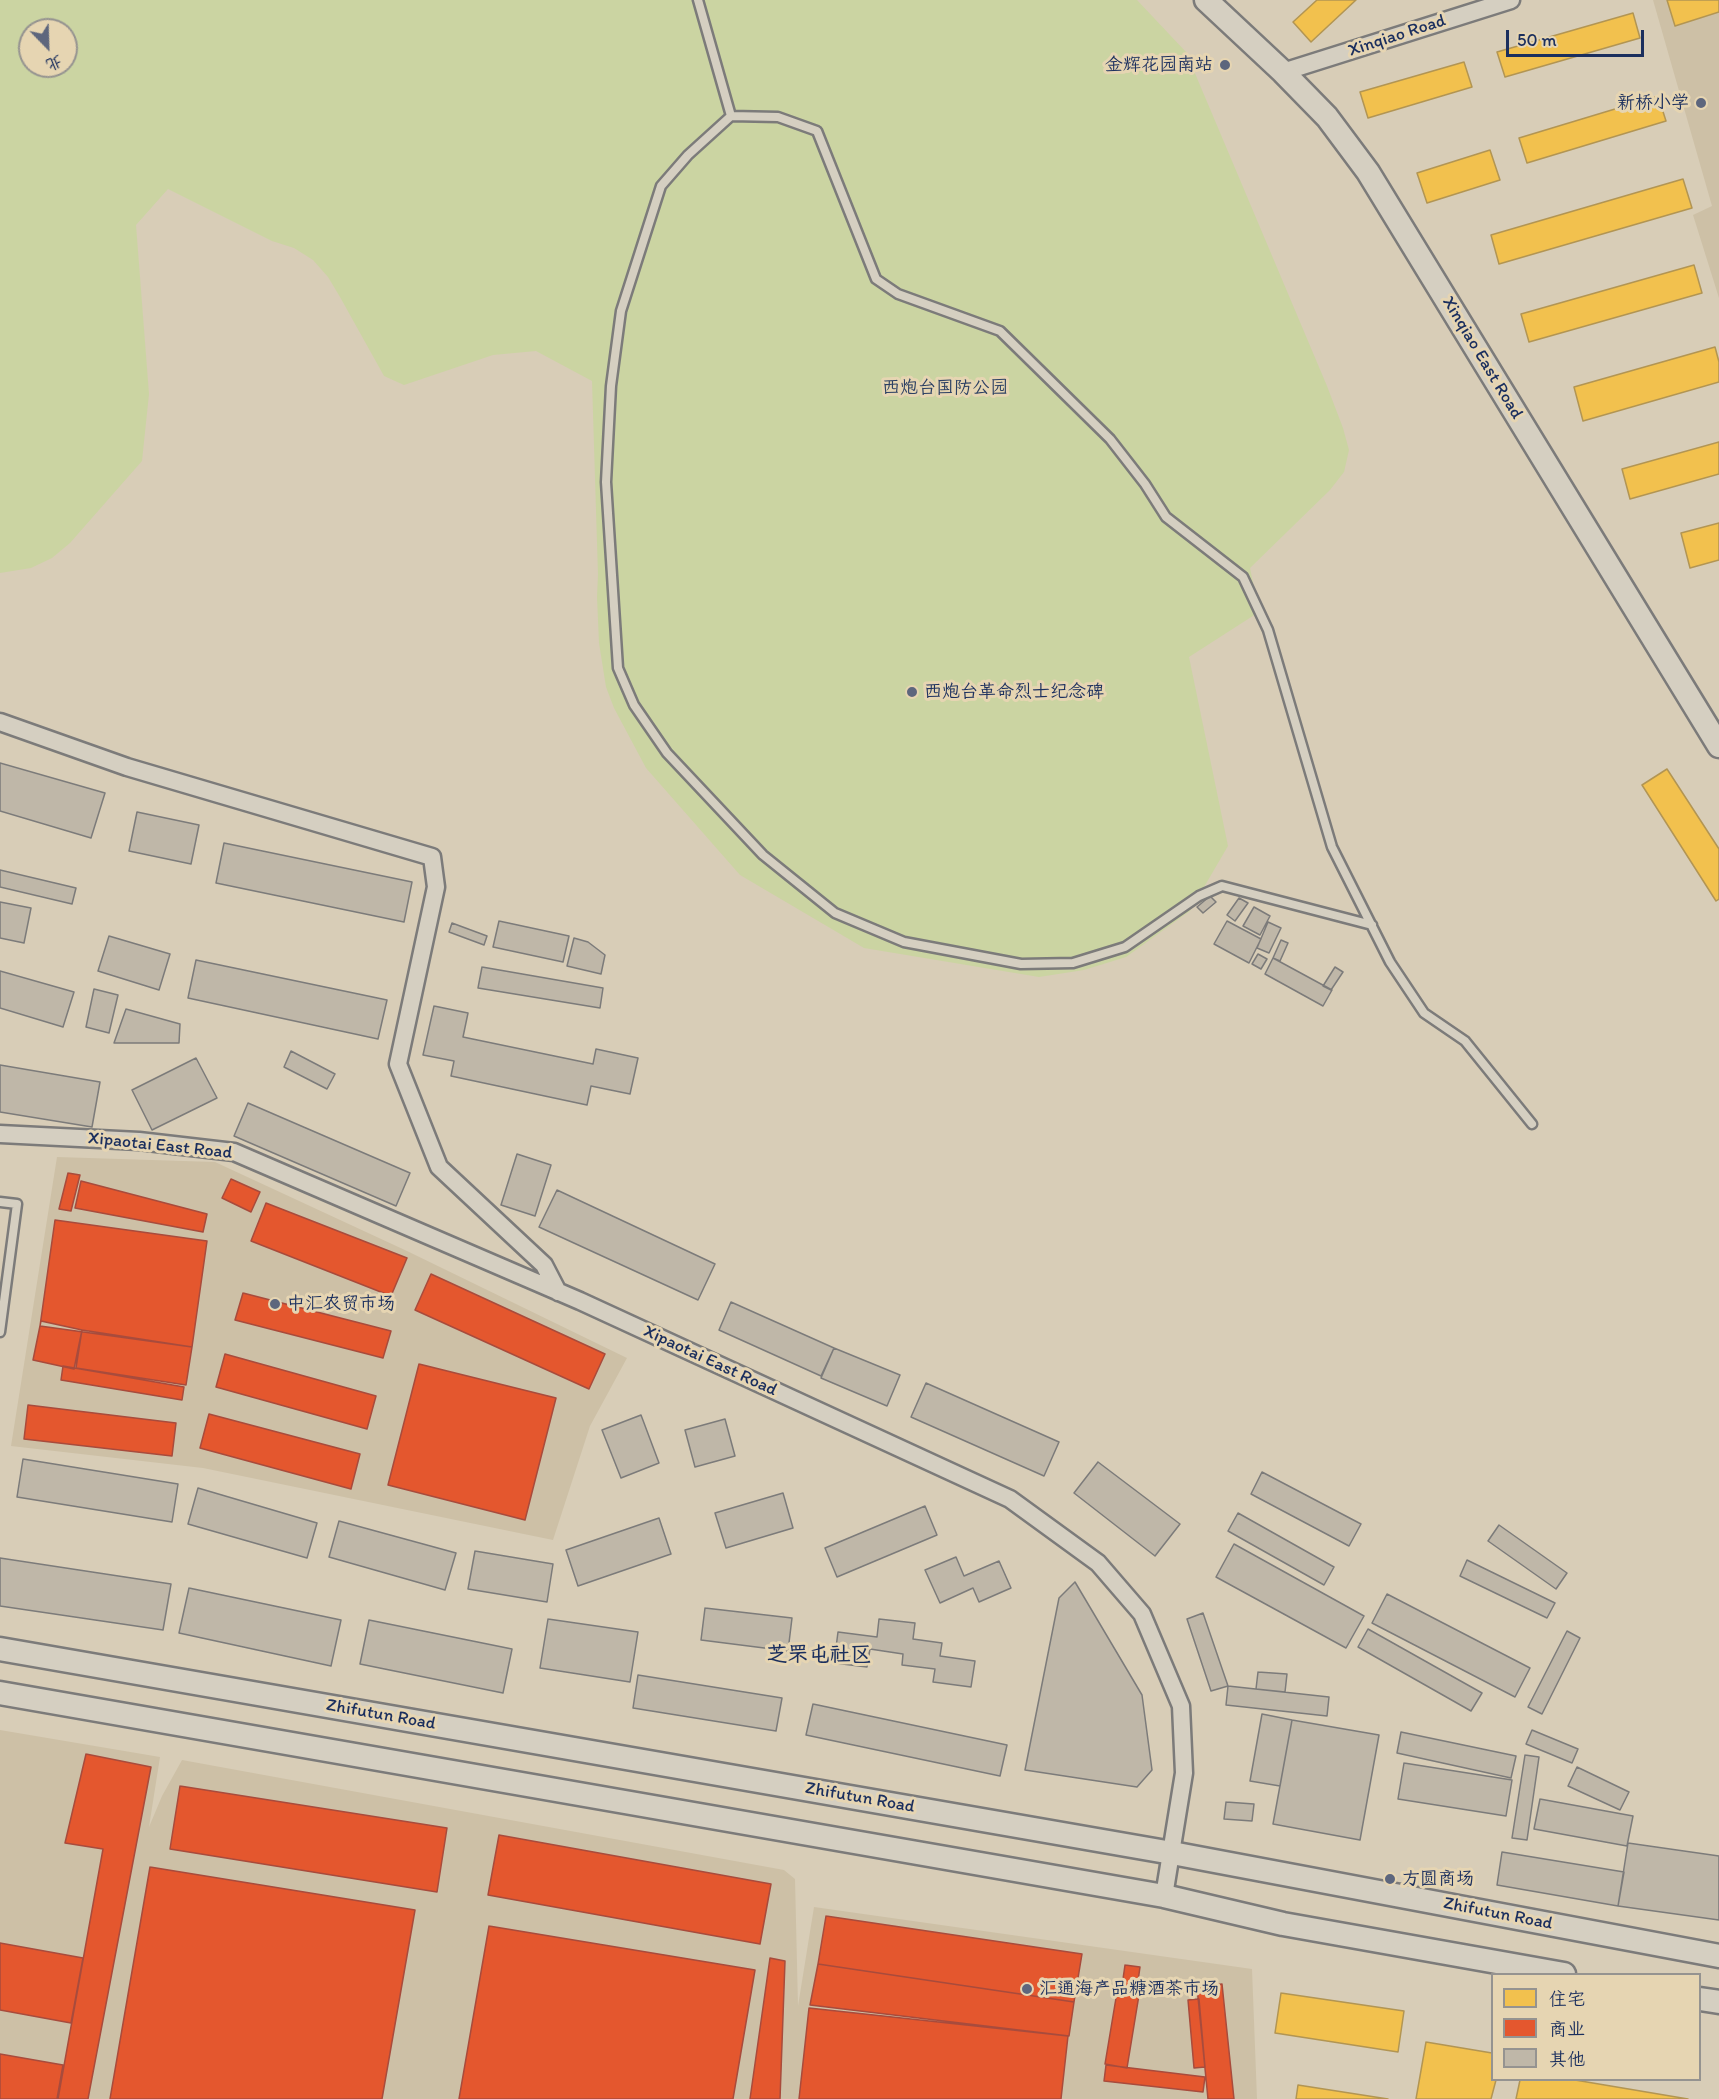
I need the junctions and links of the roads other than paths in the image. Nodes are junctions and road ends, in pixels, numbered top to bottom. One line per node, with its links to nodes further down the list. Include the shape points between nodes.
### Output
1 (698, 0): 5 (lane)
2 (1206, 0): 4 (main road, Xinqiao East Road)
3 (1511, 0): 4 (street, Xinqiao Road)
4 (1283, 72): 7 (main road, Xinqiao East Road, via 1327,117 1368,172)
5 (731, 116): 8 (lane, via 778,117 818,132 876,279 898,294 1000,331 1110,439 1166,517 1243,577 1268,630 1332,846); 8 (lane, via 661,186 621,311 611,386 606,482 618,668 634,705 667,753 762,855 835,913 904,942 1021,964 1073,963 1125,947 1221,886)
6 (0, 722): 12 (street, via 127,767 432,857 436,888 399,1064 439,1167 543,1265)
7 (1719, 746)
8 (1372, 925): 9 (lane, via 1390,962 1424,1013 1465,1041)
9 (1532, 1124)
10 (0, 1134): 12 (street, Xipaotai East Road, via 234,1152)
11 (0, 1202): 13 (lane, via 17,1204)
12 (558, 1292): 16 (street, Xipaotai East Road, via 1010,1499 1098,1563 1142,1614 1181,1706 1184,1773)
13 (0, 1332)
14 (0, 1649): 16 (main road, Zhifutun Road)
15 (0, 1693): 17 (main road)
16 (1172, 1853): 17 (street, Xipaotai East Road); 18 (main road, Zhifutun Road)
17 (1164, 1896): 19 (main road, via 1283,1924)
18 (1719, 1956)
19 (1558, 1973)
20 (1701, 1999): 21 (main road)
21 (1719, 2002)

